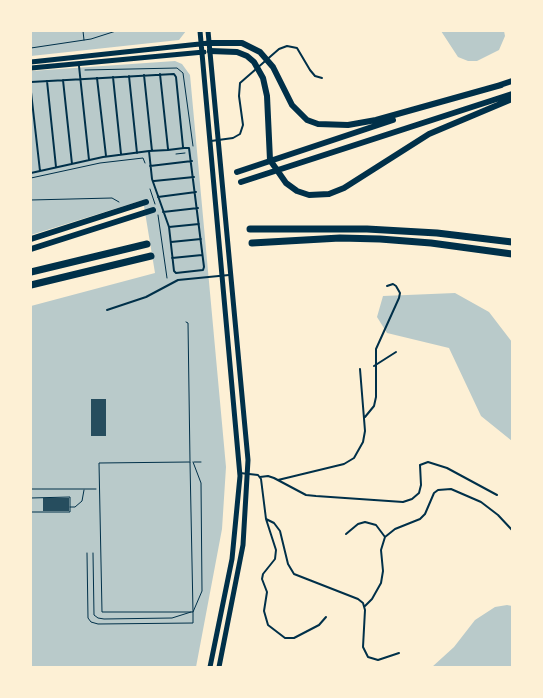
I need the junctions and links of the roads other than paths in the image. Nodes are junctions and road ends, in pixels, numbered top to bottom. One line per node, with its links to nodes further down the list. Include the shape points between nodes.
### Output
1 (200, 31): 4 (street)
2 (208, 31): 3 (street)
3 (209, 43): 4 (street); 5 (street); 21 (highway, via 242,43 260,52 271,64 292,105 307,120 318,124 376,120)
4 (201, 44): 6 (street); 7 (street)
5 (210, 51): 6 (street); 24 (highway, via 242,53 258,69 267,96 270,160 283,181 303,194 335,192 429,134); 25 (street)
6 (202, 52): 8 (street); 26 (street)
7 (31, 62)
8 (78, 63): 9 (street); 16 (lane)
9 (31, 68)
10 (160, 74): 11 (lane); 27 (lane, via 176,76); 28 (lane)
11 (144, 75): 13 (lane); 29 (lane)
12 (113, 76): 13 (lane); 14 (lane); 31 (lane)
13 (129, 76): 30 (lane)
14 (97, 78): 16 (lane); 32 (lane)
15 (322, 78): 25 (lane, via 315,76 297,48 279,48 242,81 238,89 242,132 233,138)
16 (80, 79): 17 (lane); 33 (lane)
17 (63, 80): 18 (lane); 35 (lane)
18 (47, 81): 20 (lane); 37 (lane)
19 (512, 81): 21 (highway)
20 (31, 82)
21 (501, 85): 39 (highway)
22 (31, 92): 38 (lane)
23 (512, 94): 43 (highway)
24 (512, 99)
25 (218, 140): 26 (lane); 66 (street)
26 (210, 142): 67 (street)
27 (184, 148): 28 (lane); 34 (lane, via 190,149)
28 (168, 150): 29 (lane)
29 (151, 151): 30 (lane); 36 (lane)
30 (137, 153): 31 (lane)
31 (121, 154): 32 (lane)
32 (106, 156): 33 (lane)
33 (89, 160): 35 (lane)
34 (192, 161): 36 (lane); 41 (lane)
35 (72, 164): 37 (lane)
36 (150, 166): 42 (lane)
37 (56, 167): 38 (lane)
38 (40, 171): 40 (lane)
39 (237, 172)
40 (31, 173)
41 (194, 177): 42 (lane); 44 (lane)
42 (153, 181): 45 (lane)
43 (241, 182)
44 (196, 192): 45 (lane); 47 (lane)
45 (158, 197): 49 (lane)
46 (146, 202): 53 (highway)
47 (198, 208): 49 (lane); 50 (lane)
48 (153, 210): 59 (highway)
49 (163, 212): 51 (lane)
50 (199, 224): 51 (lane); 54 (lane)
51 (169, 227): 55 (lane)
52 (250, 229): 56 (highway, via 367,229)
53 (31, 239)
54 (201, 239): 55 (lane); 60 (lane)
55 (171, 242): 63 (lane)
56 (512, 242)
57 (252, 243): 61 (highway, via 380,239)
58 (147, 244): 64 (highway)
59 (31, 249)
60 (203, 254): 63 (lane); 65 (lane, via 203,270)
61 (512, 254)
62 (151, 256): 69 (highway)
63 (172, 258): 65 (lane)
64 (31, 272)
65 (177, 273): 68 (lane)
66 (231, 274): 67 (lane); 77 (street)
67 (223, 275): 68 (lane); 76 (street)
68 (178, 280): 71 (lane, via 146,297)
69 (31, 286)
70 (386, 286): 73 (lane, via 394,284 400,294 376,349)
71 (108, 310)
72 (396, 352): 73 (lane)
73 (374, 366): 75 (lane, via 376,397 374,406)
74 (360, 369): 75 (lane)
75 (365, 417): 79 (lane, via 363,442 350,462)
76 (240, 473): 77 (lane); 88 (street, via 235,540)
77 (248, 474): 78 (lane); 89 (street, via 243,545)
78 (260, 477): 79 (lane); 81 (lane)
79 (278, 480): 80 (lane, via 306,495 403,502 419,493 420,465 428,462 448,468)
80 (497, 496)
81 (266, 519): 85 (lane, via 280,531 288,564 294,574 358,599); 86 (lane, via 276,556 262,578 267,592 264,611 268,625 285,638 294,638 319,625)
82 (512, 530): 84 (lane, via 490,508 444,488 434,493 426,514 420,519 395,529)
83 (346, 534): 84 (lane, via 365,522 376,525)
84 (385, 537): 85 (lane, via 381,550 381,582)
85 (365, 606): 87 (lane, via 363,652 378,660)
86 (326, 617)
87 (399, 654)
88 (210, 667)
89 (219, 667)

